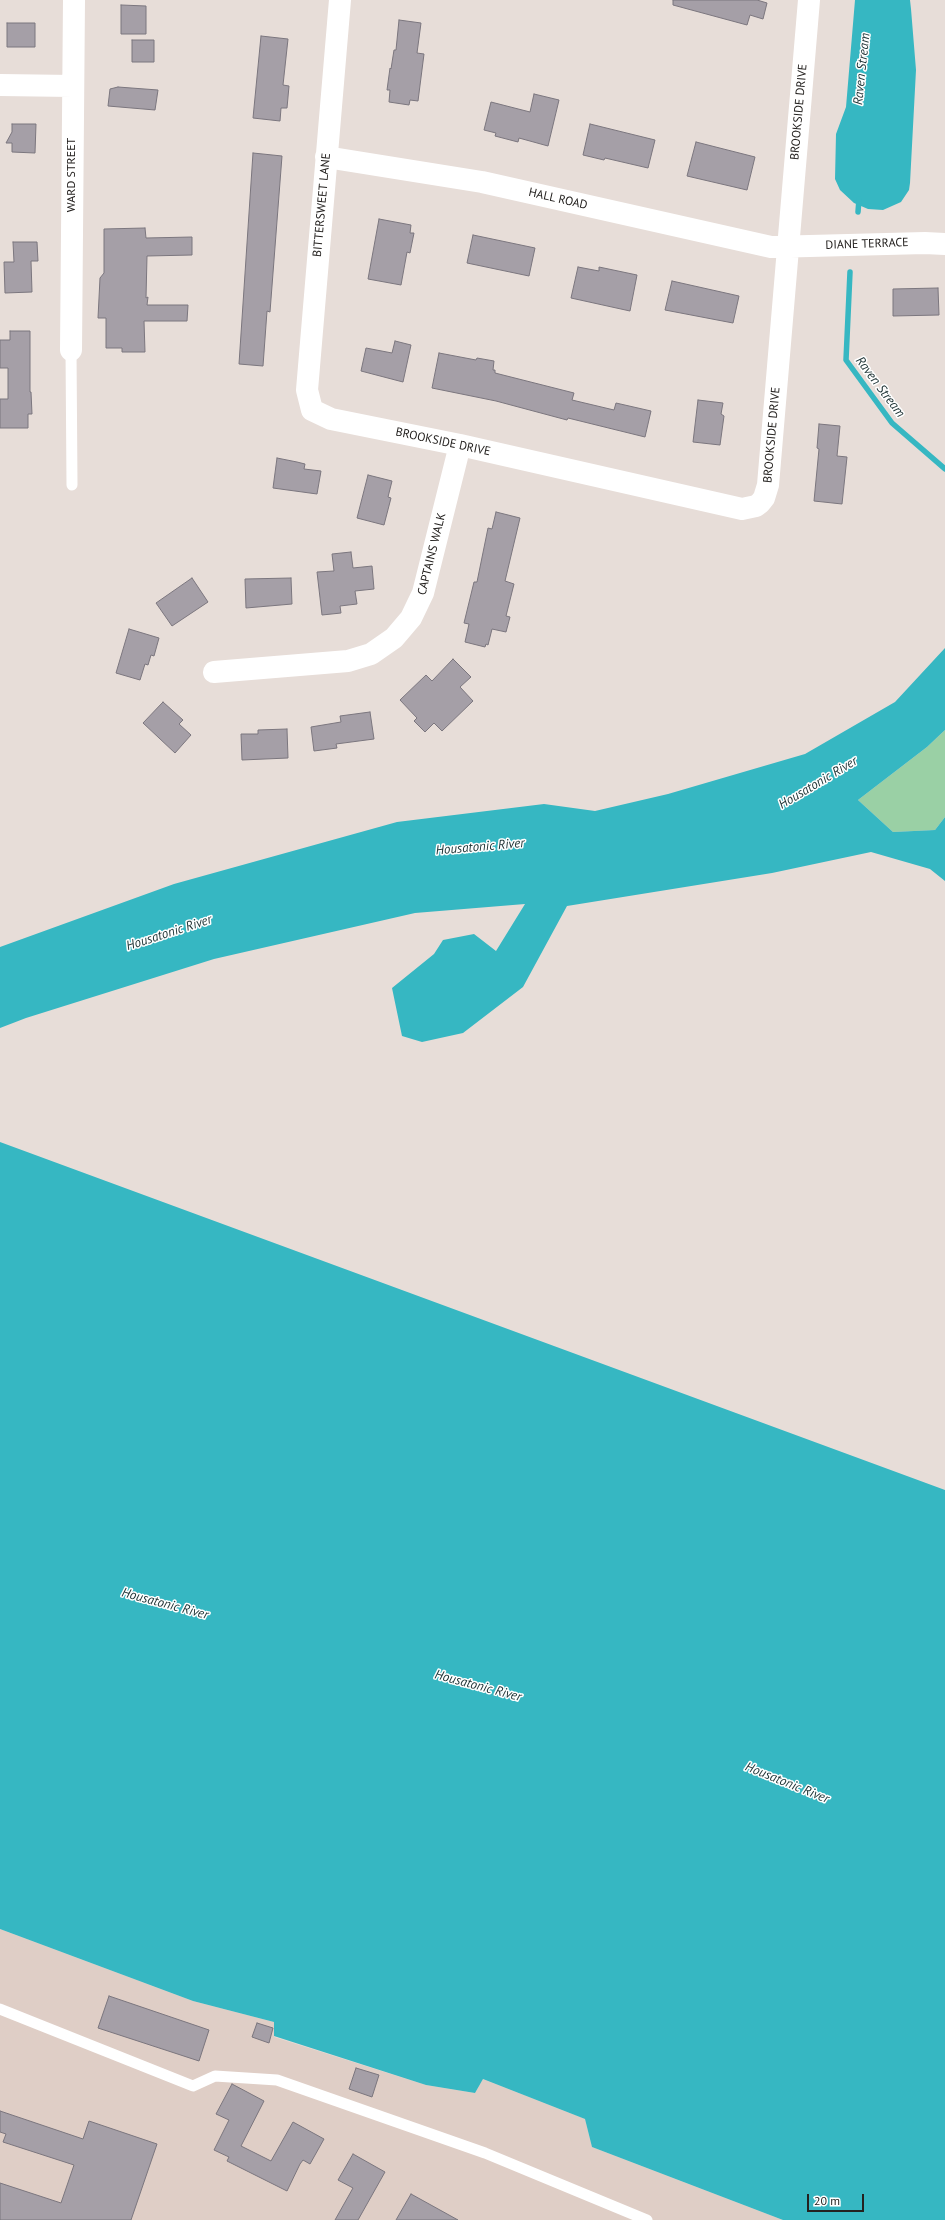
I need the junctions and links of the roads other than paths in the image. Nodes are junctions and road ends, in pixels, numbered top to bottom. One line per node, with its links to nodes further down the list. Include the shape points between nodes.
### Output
1 (74, 0): 5 (street, WARD STREET)
2 (340, 0): 6 (street, BITTERSWEET LANE)
3 (809, 0): 8 (street, BROOKSIDE DRIVE)
4 (0, 86): 5 (street)
5 (73, 86): 9 (street, WARD STREET)
6 (326, 157): 8 (street, HALL ROAD, via 482,182 771,247); 10 (street, BITTERSWEET LANE, via 307,390)
7 (945, 244): 8 (street, DIANE TERRACE)
8 (788, 247): 11 (street, BROOKSIDE DRIVE, via 768,485 764,498 756,506 734,508)
9 (71, 350): 12 (lane)
10 (312, 410): 11 (street, BROOKSIDE DRIVE, via 331,419)
11 (460, 445): 13 (street, CAPTAINS WALK, via 423,593 411,618 394,638 372,654 348,661)
12 (72, 485)
13 (214, 672)
14 (0, 2009): 15 (lane, via 193,2086 215,2076 277,2080 485,2153)
15 (647, 2220)

